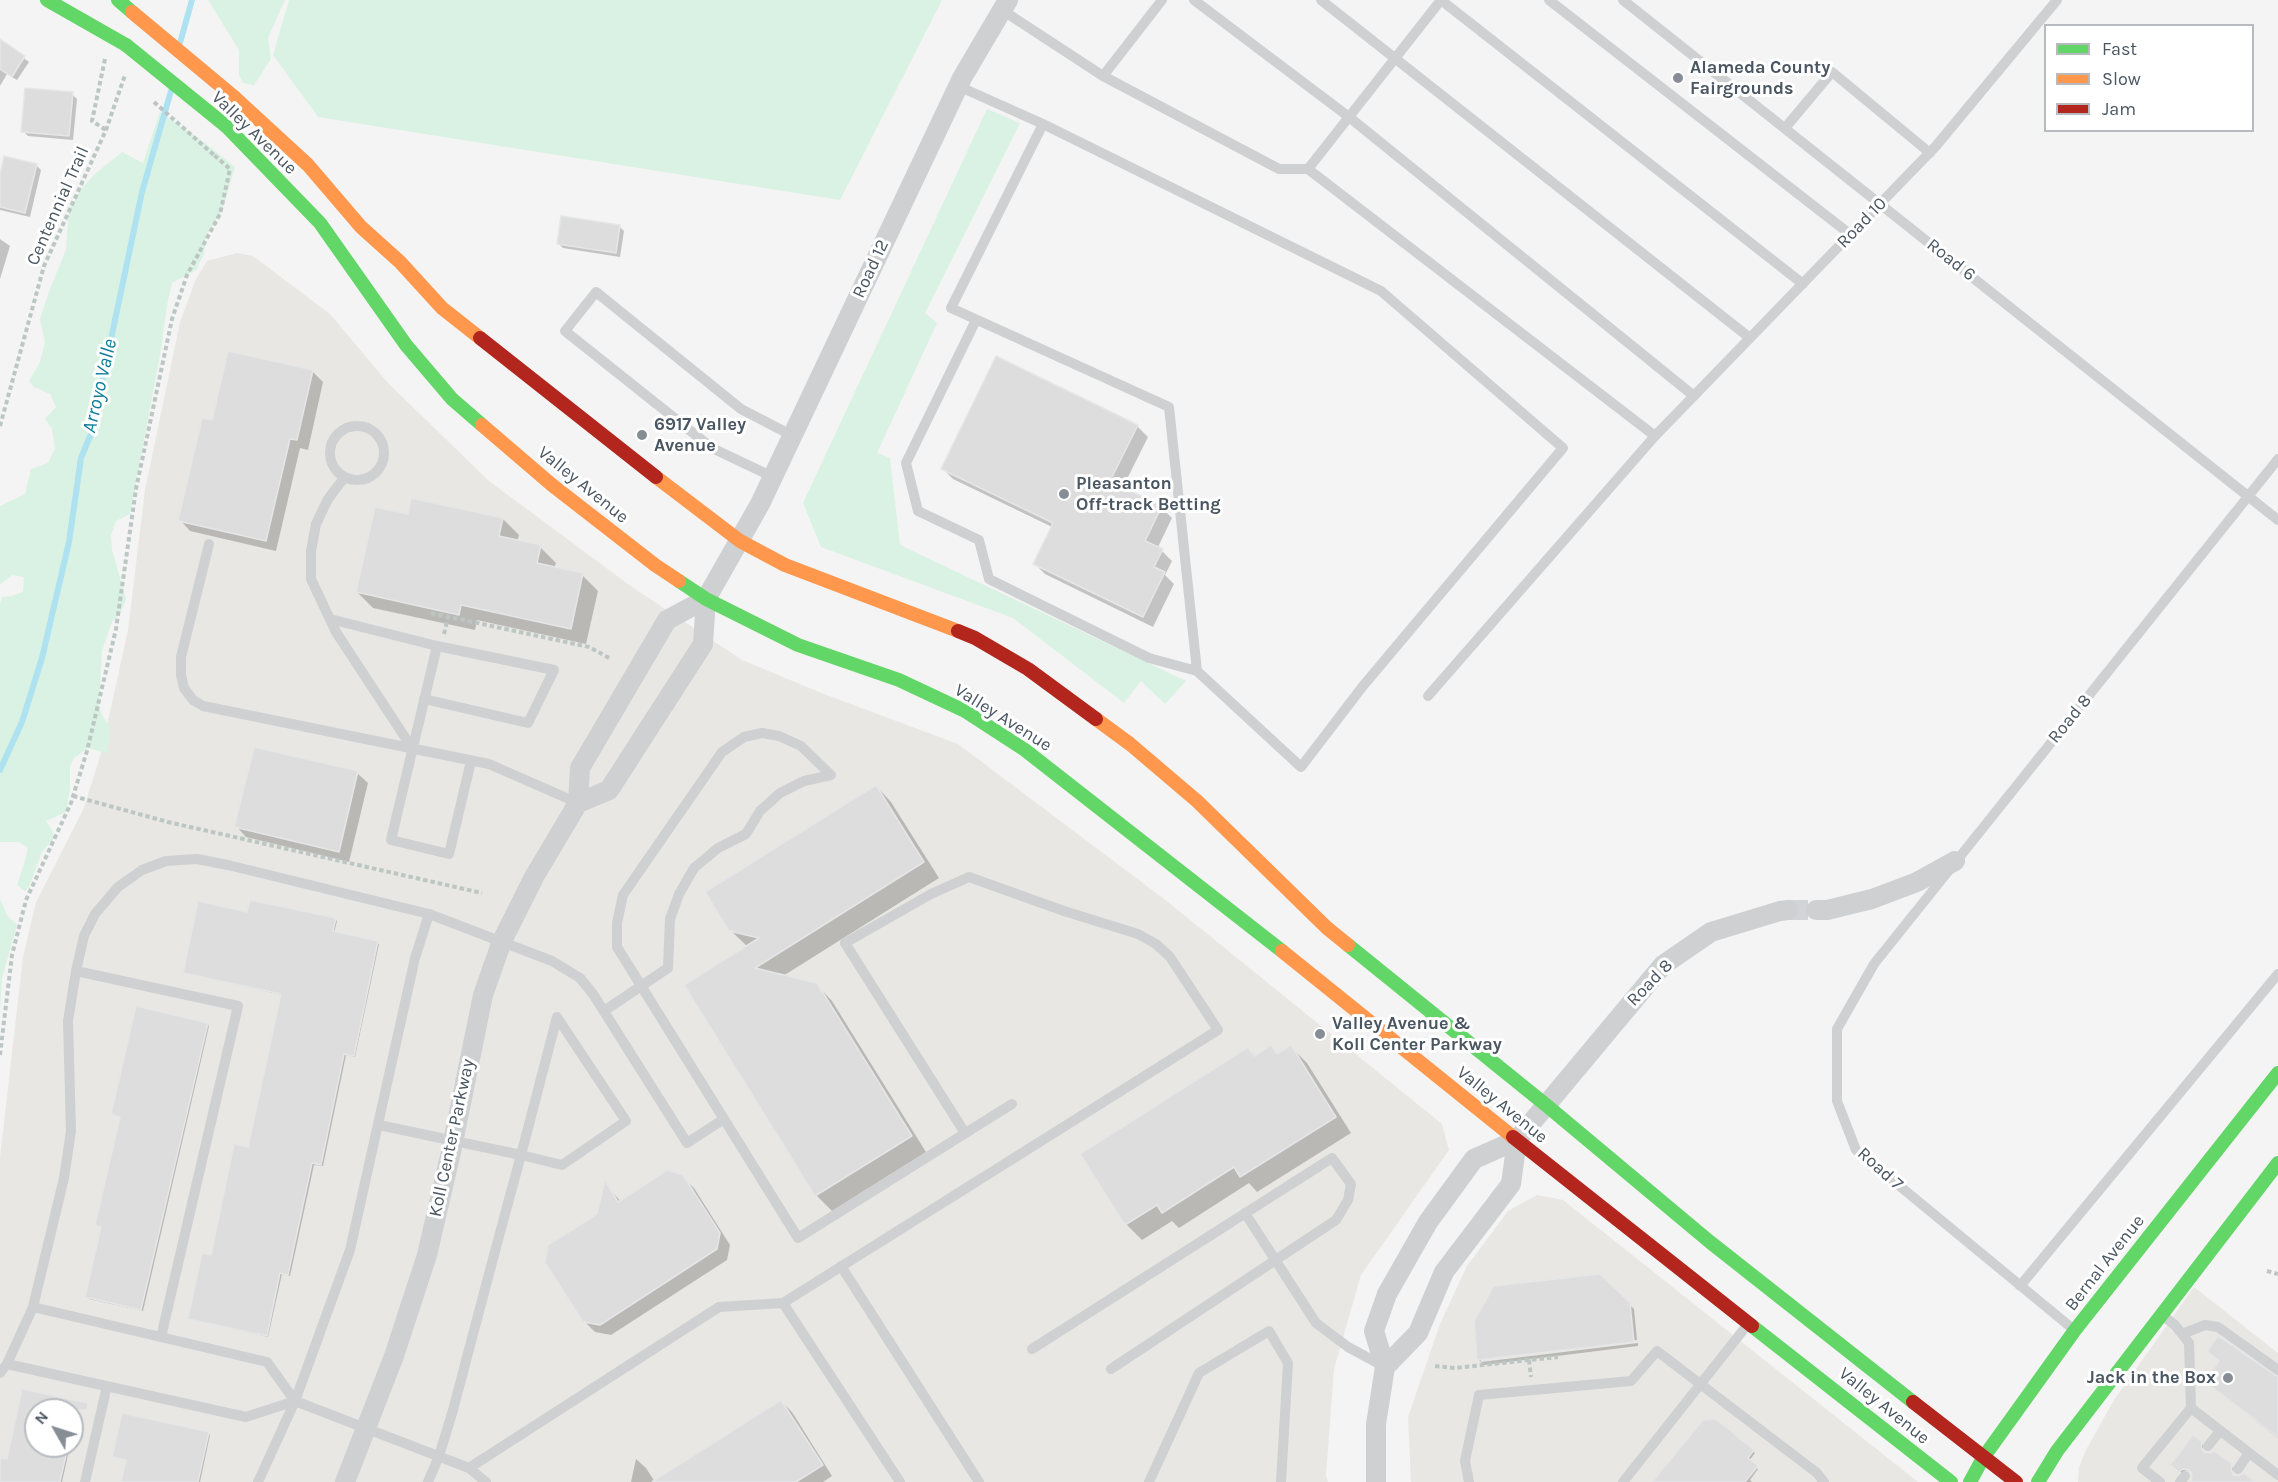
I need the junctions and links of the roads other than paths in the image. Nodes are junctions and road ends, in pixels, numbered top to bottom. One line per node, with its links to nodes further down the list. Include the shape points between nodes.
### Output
1 (47, 0): 34 (main road, Valley Avenue, bridge, via 126,45 226,126 320,223 406,345 452,399 552,485 655,565)
2 (117, 0): 32 (main road, Valley Avenue, bridge, via 234,97 308,165 361,227 442,308)
3 (1162, 0): 12 (lane)
4 (1194, 0): 14 (lane)
5 (1321, 0): 11 (lane)
6 (1441, 0): 11 (lane); 21 (lane)
7 (1549, 0): 20 (lane)
8 (1623, 0): 16 (lane, Road 6)
9 (2057, 0): 17 (lane, Road 10)
10 (1005, 5): 12 (lane); 13 (street, Road 12)
11 (1395, 58): 14 (lane); 23 (lane)
12 (1103, 76): 18 (lane, via 1280,169)
13 (958, 86): 15 (lane); 25 (street, Road 12)
14 (1349, 117): 18 (lane); 24 (lane)
15 (1043, 124): 22 (lane, via 951,308); 37 (lane, via 1381,291 1563,448 1301,767)
16 (1785, 129): 17 (lane, via 1832,72); 19 (lane, Road 6)
17 (1930, 153): 19 (lane, Road 10)
18 (1308, 169): 26 (lane)
19 (1881, 204): 20 (lane, Road 10); 30 (lane, Road 6)
20 (1851, 235): 21 (lane, Road 10)
21 (1803, 284): 23 (lane, Road 10)
22 (976, 320): 37 (lane, via 1169,407); 37 (lane, via 906,463 918,511 979,540 989,579 1149,658)
23 (1750, 338): 24 (lane, Road 10)
24 (1694, 396): 26 (lane, Road 10)
25 (793, 436): 28 (street, Road 12); 28 (lane, via 741,409 596,292 565,331 712,448)
26 (1655, 436): 38 (lane, Road 10)
27 (2278, 459): 30 (lane, Road 8)
28 (773, 477): 32 (street, Road 12)
29 (344, 478): 29 (lane, via 364,479 380,467 383,448 372,431 350,427 333,440 331,461); 35 (lane, via 316,524 311,551 311,579)
30 (2249, 496): 31 (lane, Road 6); 43 (lane, Road 8)
31 (2278, 520)
32 (740, 541): 34 (street); 54 (main road, Valley Avenue, via 785,565 975,638 1028,669 1130,744 1197,801 1327,928)
33 (209, 544): 40 (lane, via 181,657 184,688 193,700 203,706)
34 (706, 599): 42 (street, Koll Center Parkway, via 667,620 580,768); 42 (street, via 703,644 609,790); 58 (main road, Valley Avenue, via 798,645 899,680 965,711 1025,750)
35 (330, 620): 36 (lane); 40 (lane)
36 (436, 646): 39 (lane); 39 (lane, via 554,670 528,723)
37 (1197, 671)
38 (1428, 696)
39 (424, 699): 40 (lane)
40 (412, 748): 41 (lane); 41 (lane, via 391,840 449,854)
41 (471, 761): 42 (lane, via 489,764)
42 (578, 803): 47 (street, Koll Center Parkway, via 529,886)
43 (1955, 861): 45 (street, Road 8, via 1917,882 1872,899); 65 (lane, Road 7, via 1874,964 1837,1029 1837,1101 1856,1150)
44 (1788, 910): 54 (street, Road 8, via 1711,932 1663,964)
45 (1816, 910)
46 (429, 914): 47 (lane); 48 (lane, via 228,865 197,859 166,861 126,881 95,914 84,936); 56 (lane, via 415,958)
47 (502, 942): 51 (lane, via 552,961 580,978); 59 (street, Koll Center Parkway, via 483,995)
48 (76, 971): 67 (lane, via 69,1021 70,1131 64,1178); 72 (lane, via 238,1006)
49 (2278, 974): 65 (lane)
50 (641, 986): 50 (lane, via 668,968 670,919 694,868 718,848 746,834 760,811 780,793 804,781 831,775 801,746 762,733 744,737 722,752 623,895 617,947); 51 (lane); 55 (lane)
51 (604, 1011): 55 (lane, via 687,1143)
52 (2278, 1073): 70 (main road, Bernal Avenue)
53 (1012, 1104): 57 (lane)
54 (1546, 1105): 58 (street); 87 (main road, Valley Avenue, via 1710,1242)
55 (724, 1119): 57 (lane, via 798,1238)
56 (379, 1125): 59 (lane); 80 (lane, via 350,1250)
57 (965, 1133): 64 (lane, via 845,943 969,877 1138,934 1156,944 1170,957 1218,1030)
58 (1517, 1140): 69 (main road, Valley Avenue); 75 (street, via 1511,1184 1444,1272 1418,1333); 75 (street, via 1474,1159 1428,1222 1387,1294 1374,1331)
59 (453, 1141): 60 (lane); 82 (street, Koll Center Parkway, via 427,1255)
60 (521, 1155): 60 (lane, via 548,1051 558,1017 626,1121 562,1165); 86 (lane)
61 (2278, 1163): 68 (main road)
62 (1245, 1213): 63 (lane); 63 (lane, via 1332,1158 1350,1184 1348,1200 1336,1220); 73 (lane)
63 (1275, 1260): 75 (lane, via 1316,1323); 76 (lane)
64 (841, 1266): 66 (lane); 97 (lane)
65 (2020, 1286): 70 (lane, Road 7)
66 (783, 1303): 88 (lane, via 719,1307); 96 (lane)
67 (33, 1307): 72 (lane); 74 (lane)
68 (2161, 1314): 71 (lane); 107 (main road)
69 (1750, 1321): 78 (lane); 104 (main road, Valley Avenue)
70 (2075, 1330): 87 (main road, Bernal Avenue)
71 (2182, 1334): 77 (lane, via 2205,1325 2218,1327); 81 (lane, via 2188,1343)
72 (161, 1337): 80 (lane, via 267,1362)
73 (1032, 1349)
74 (4, 1368): 79 (lane)
75 (1385, 1368): 100 (street, via 1376,1424)
76 (1111, 1369)
77 (2278, 1370)
78 (1700, 1384): 101 (lane, via 1657,1351 1631,1381 1479,1395 1465,1461); 102 (lane); 103 (lane)
79 (106, 1386): 80 (lane, via 246,1417); 91 (lane)
80 (295, 1401): 82 (lane); 92 (lane)
81 (2191, 1408): 83 (lane); 108 (lane, via 2142,1468)
82 (366, 1428): 86 (lane); 93 (street, Koll Center Parkway)
83 (2220, 1431): 84 (lane); 85 (lane)
84 (2208, 1446)
85 (2249, 1453): 89 (lane); 90 (lane)
86 (439, 1456): 88 (lane); 94 (lane)
87 (1983, 1458): 105 (main road, Bernal Avenue); 106 (main road, Valley Avenue)
88 (469, 1468): 95 (lane)
89 (2238, 1469)
90 (2278, 1475)
91 (85, 1482)
92 (258, 1482)
93 (345, 1482)
94 (428, 1482)
95 (486, 1482)
96 (900, 1482)
97 (979, 1482)
98 (1149, 1482): 99 (lane, via 1199,1374 1269,1331 1288,1363)
99 (1281, 1482)
100 (1376, 1482)
101 (1468, 1482)
102 (1623, 1482)
103 (1824, 1482)
104 (1951, 1482)
105 (1970, 1482)
106 (2016, 1482)
107 (2038, 1482)
108 (2160, 1482)

